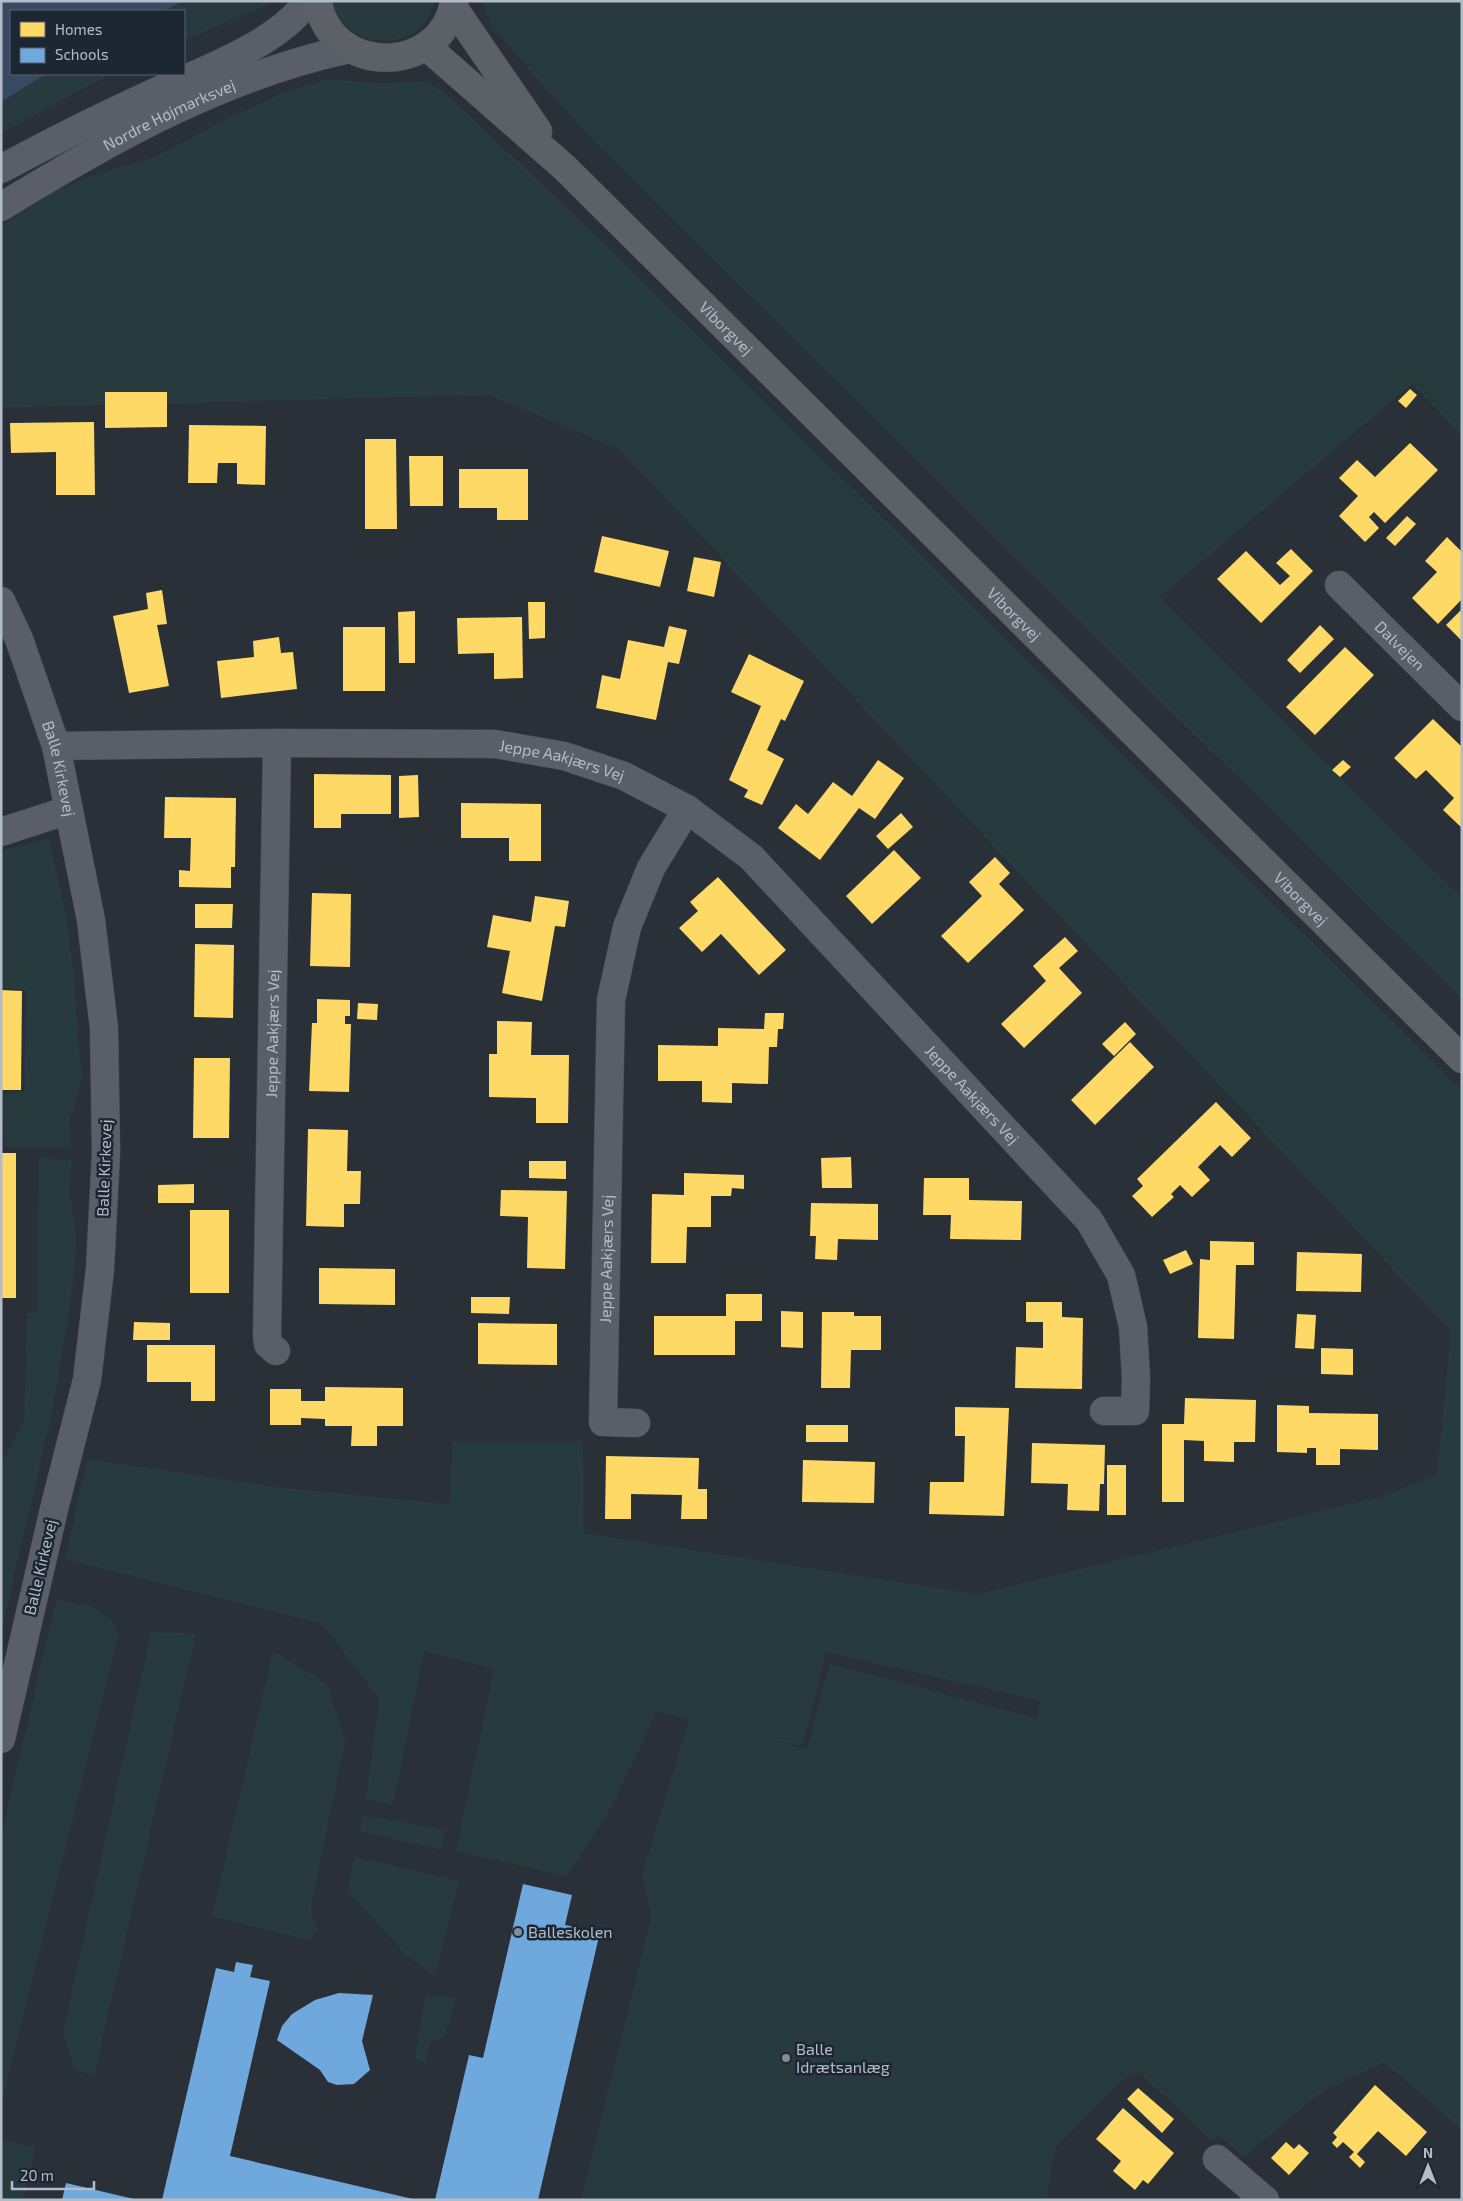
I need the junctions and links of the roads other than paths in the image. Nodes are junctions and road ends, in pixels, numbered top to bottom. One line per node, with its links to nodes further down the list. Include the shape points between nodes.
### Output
1 (308, 1): 6 (street, Nordre Højmarksvej, via 292,22 260,43)
2 (318, 1): 5 (main road, via 325,24)
3 (454, 4): 4 (main road, via 443,29); 7 (main road, Viborgvej)
4 (426, 46): 5 (main road, via 409,55 390,59 371,57); 7 (main road, Viborgvej)
5 (349, 49): 8 (street, Nordre Højmarksvej, via 309,57 248,77 151,121)
6 (7, 165)
7 (565, 168): 17 (main road, Viborgvej)
8 (1, 207)
9 (1339, 586): 11 (street, Dalvejen)
10 (1, 601): 13 (street, Balle Kirkevej, via 19,639)
11 (1462, 707)
12 (277, 742): 13 (street, Jeppe Aakjærs Vej); 14 (street, Jeppe Aakjærs Vej, via 504,746 573,759 624,776); 18 (street, Jeppe Aakjærs Vej, via 267,1335 268,1344)
13 (56, 746): 15 (street, Balle Kirkevej)
14 (687, 809): 19 (street, Jeppe Aakjærs Vej, via 751,857 1089,1220 1121,1275 1133,1327 1135,1411); 20 (street, Jeppe Aakjærs Vej, via 651,868 631,919 611,1000 603,1422)
15 (69, 810): 16 (street); 21 (street, Balle Kirkevej, via 91,920 104,1028 106,1152 100,1269 87,1380)
16 (1, 832)
17 (1462, 1059)
18 (276, 1350)
19 (1104, 1411)
20 (636, 1423)
21 (1, 1739)
22 (1217, 2159): 23 (street)
23 (1265, 2200)

